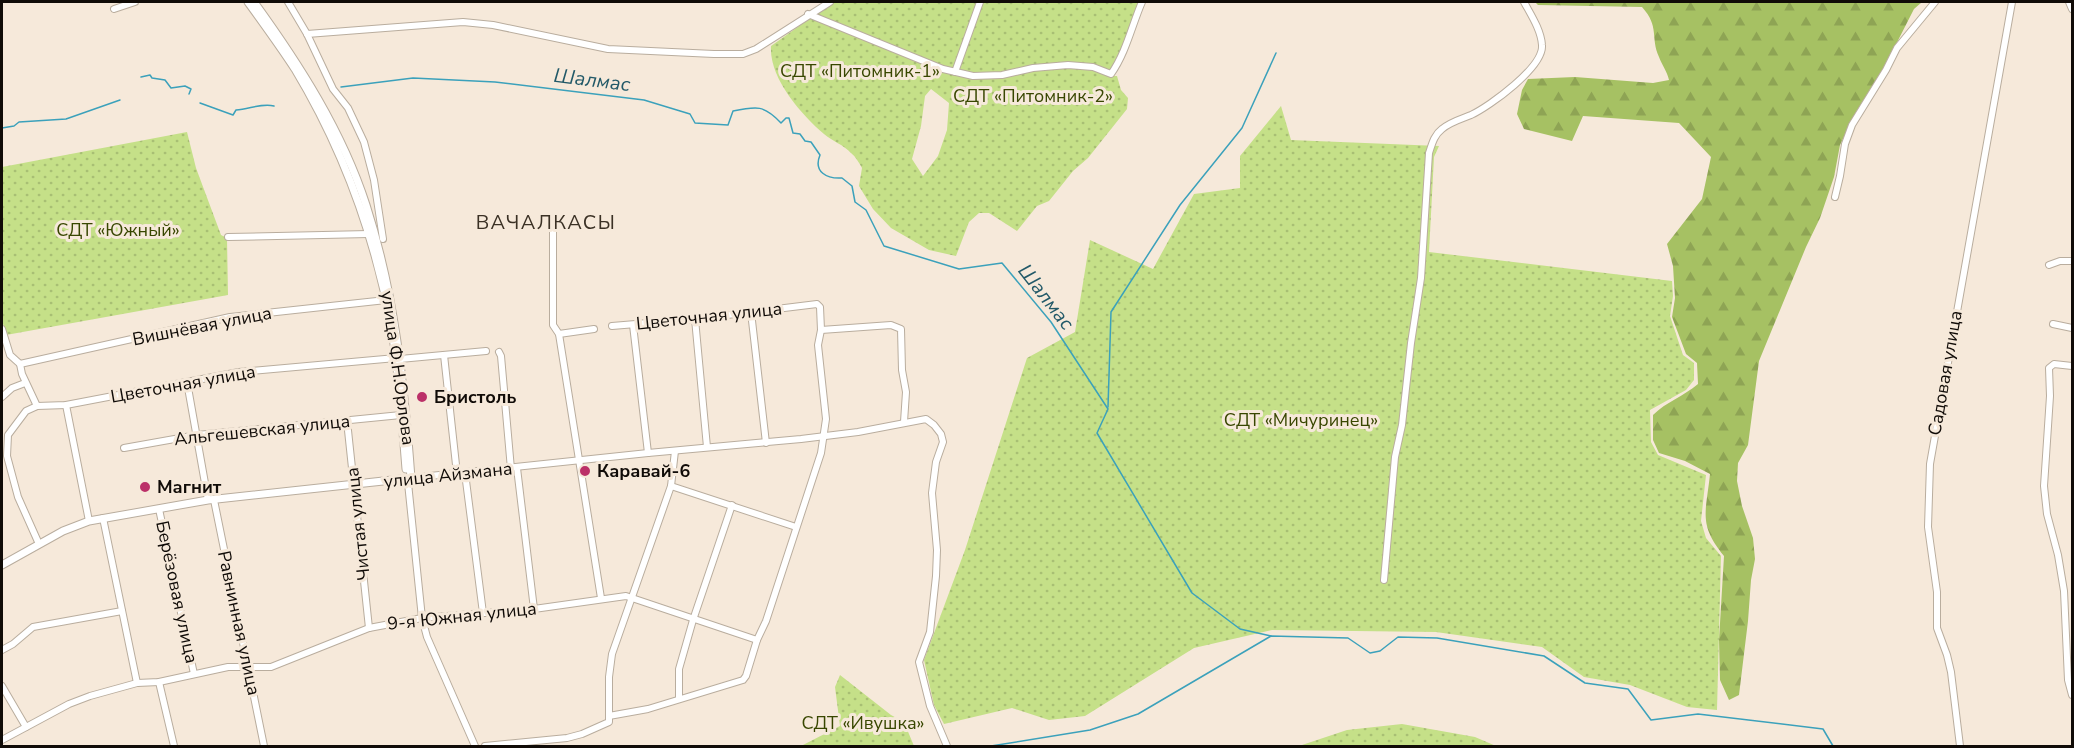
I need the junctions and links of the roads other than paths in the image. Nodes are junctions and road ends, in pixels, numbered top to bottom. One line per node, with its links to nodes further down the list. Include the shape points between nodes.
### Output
1 (135, 2): 12 (street)
2 (248, 2): 20 (street, улица Ф.Н.Орлова, via 295,70 325,126)
3 (254, 2): 20 (street, улица Ф.Н.Орлова, via 295,60 325,113 356,179)
4 (288, 2): 15 (street)
5 (830, 2): 14 (street)
6 (980, 2): 16 (street)
7 (1142, 2): 16 (street, via 1111,74 1086,65 984,76)
8 (1524, 2): 70 (street, via 1540,34 1542,51 1537,60 1492,103 1442,128 1429,153 1421,278 1395,457)
9 (1935, 2): 17 (street, via 1897,48 1852,125)
10 (2012, 2): 96 (street, Садовая улица, via 1930,464 1928,527 1937,592 1937,628 1951,672)
11 (2069, 2): 13 (street)
12 (114, 9)
13 (2073, 9)
14 (808, 14): 15 (street, via 756,50 743,54 608,49 463,22); 16 (street)
15 (307, 34): 20 (street, via 364,142 374,180)
16 (955, 72)
17 (1835, 197)
18 (553, 229): 33 (street, via 552,319)
19 (228, 237): 20 (street)
20 (374, 238): 23 (street, улица Ф.Н.Орлова); 37 (street, улица Ф.Н.Орлова, via 391,299)
21 (2073, 261): 22 (street)
22 (2049, 265)
23 (386, 300): 37 (street, улица Ф.Н.Орлова); 38 (street, Вишнёвая улица, via 230,317)
24 (751, 312): 25 (street, Цветочная улица); 32 (street, Цветочная улица, via 812,304 820,307); 50 (street)
25 (695, 319): 27 (street, Цветочная улица); 51 (street)
26 (2053, 324): 29 (street)
27 (633, 325): 28 (street, Цветочная улица); 54 (street)
28 (612, 326)
29 (2073, 328)
30 (2, 329): 38 (street, via 10,355)
31 (594, 329): 33 (street)
32 (821, 330): 47 (street, via 891,325 901,328); 49 (street, via 818,345 826,419)
33 (559, 334): 55 (street)
34 (486, 351): 36 (street, Цветочная улица)
35 (499, 352): 56 (street)
36 (444, 355): 37 (street, Цветочная улица); 58 (street)
37 (398, 358): 40 (street, Цветочная улица, via 239,372); 45 (street, улица Ф.Н.Орлова); 59 (street, улица Ф.Н.Орлова)
38 (20, 364): 41 (street)
39 (2073, 366): 86 (street, via 2054,364 2049,368 2044,486 2064,591 2068,680)
40 (187, 382): 43 (street, Цветочная улица); 48 (street, Равнинная улица)
41 (26, 383): 42 (street); 44 (street)
42 (2, 397)
43 (66, 405): 44 (street, Цветочная улица); 66 (street)
44 (36, 406): 68 (street, via 14,425 7,444 18,497)
45 (401, 415): 46 (street, Альгешевская улица); 59 (street, улица Ф.Н.Орлова)
46 (347, 421): 48 (street, Альгешевская улица); 60 (street, Чистая улица)
47 (904, 422): 49 (street, улица Айзмана); 95 (street, улица Айзмана, via 926,419 941,434 943,442 932,493 937,550 933,606 930,632 919,662 930,706)
48 (197, 435): 52 (street, Альгешевская улица); 62 (street, Равнинная улица)
49 (822, 437): 50 (street, улица Айзмана); 67 (street, via 821,453)
50 (766, 443): 51 (street, улица Айзмана)
51 (707, 447): 53 (street, улица Айзмана)
52 (124, 448)
53 (675, 451): 54 (street, улица Айзмана); 61 (street)
54 (648, 453): 55 (street, улица Айзмана)
55 (579, 462): 56 (street, улица Айзмана); 71 (street)
56 (514, 468): 57 (street, улица Айзмана); 73 (street)
57 (465, 473): 58 (street, улица Айзмана); 75 (street)
58 (457, 474): 59 (street, улица Айзмана)
59 (409, 481): 60 (street, улица Айзмана); 76 (street)
60 (353, 485): 62 (street, улица Айзмана); 78 (street, Чистая улица)
61 (671, 486): 63 (street); 72 (street)
62 (211, 500): 64 (street, улица Айзмана); 81 (street, Равнинная улица)
63 (732, 505): 67 (street); 77 (street)
64 (159, 509): 65 (street, улица Айзмана); 82 (street, Берёзовая улица)
65 (103, 518): 66 (street, улица Айзмана); 74 (street)
66 (89, 521): 68 (street, улица Айзмана)
67 (796, 527): 79 (street)
68 (39, 544): 69 (street, улица Айзмана)
69 (2, 565)
70 (1384, 580)
71 (601, 598): 72 (street, 9-я Южная улица); 73 (street, 9-я Южная улица)
72 (632, 598): 77 (street, 9-я Южная улица); 88 (street, via 610,662)
73 (534, 609): 75 (street, 9-я Южная улица)
74 (122, 611): 80 (street, via 33,627); 84 (street)
75 (483, 613): 76 (street, 9-я Южная улица)
76 (422, 618): 78 (street, 9-я Южная улица); 93 (street)
77 (693, 620): 79 (street, 9-я Южная улица); 87 (street, via 679,669)
78 (369, 628): 81 (street, 9-я Южная улица, via 276,666)
79 (757, 640): 87 (street, via 743,680)
80 (2, 650)
81 (248, 666): 82 (street, 9-я Южная улица); 92 (street, Равнинная улица)
82 (194, 674): 83 (street, 9-я Южная улица)
83 (159, 682): 84 (street, 9-я Южная улица); 91 (street)
84 (137, 683): 89 (street, 9-я Южная улица, via 79,699)
85 (2, 686): 89 (street)
86 (2073, 696)
87 (679, 698): 88 (street)
88 (609, 719): 94 (street, via 567,738)
89 (26, 727): 90 (street, 9-я Южная улица)
90 (2, 740)
91 (174, 747)
92 (264, 747)
93 (475, 747)
94 (485, 747)
95 (947, 747)
96 (1960, 747)

